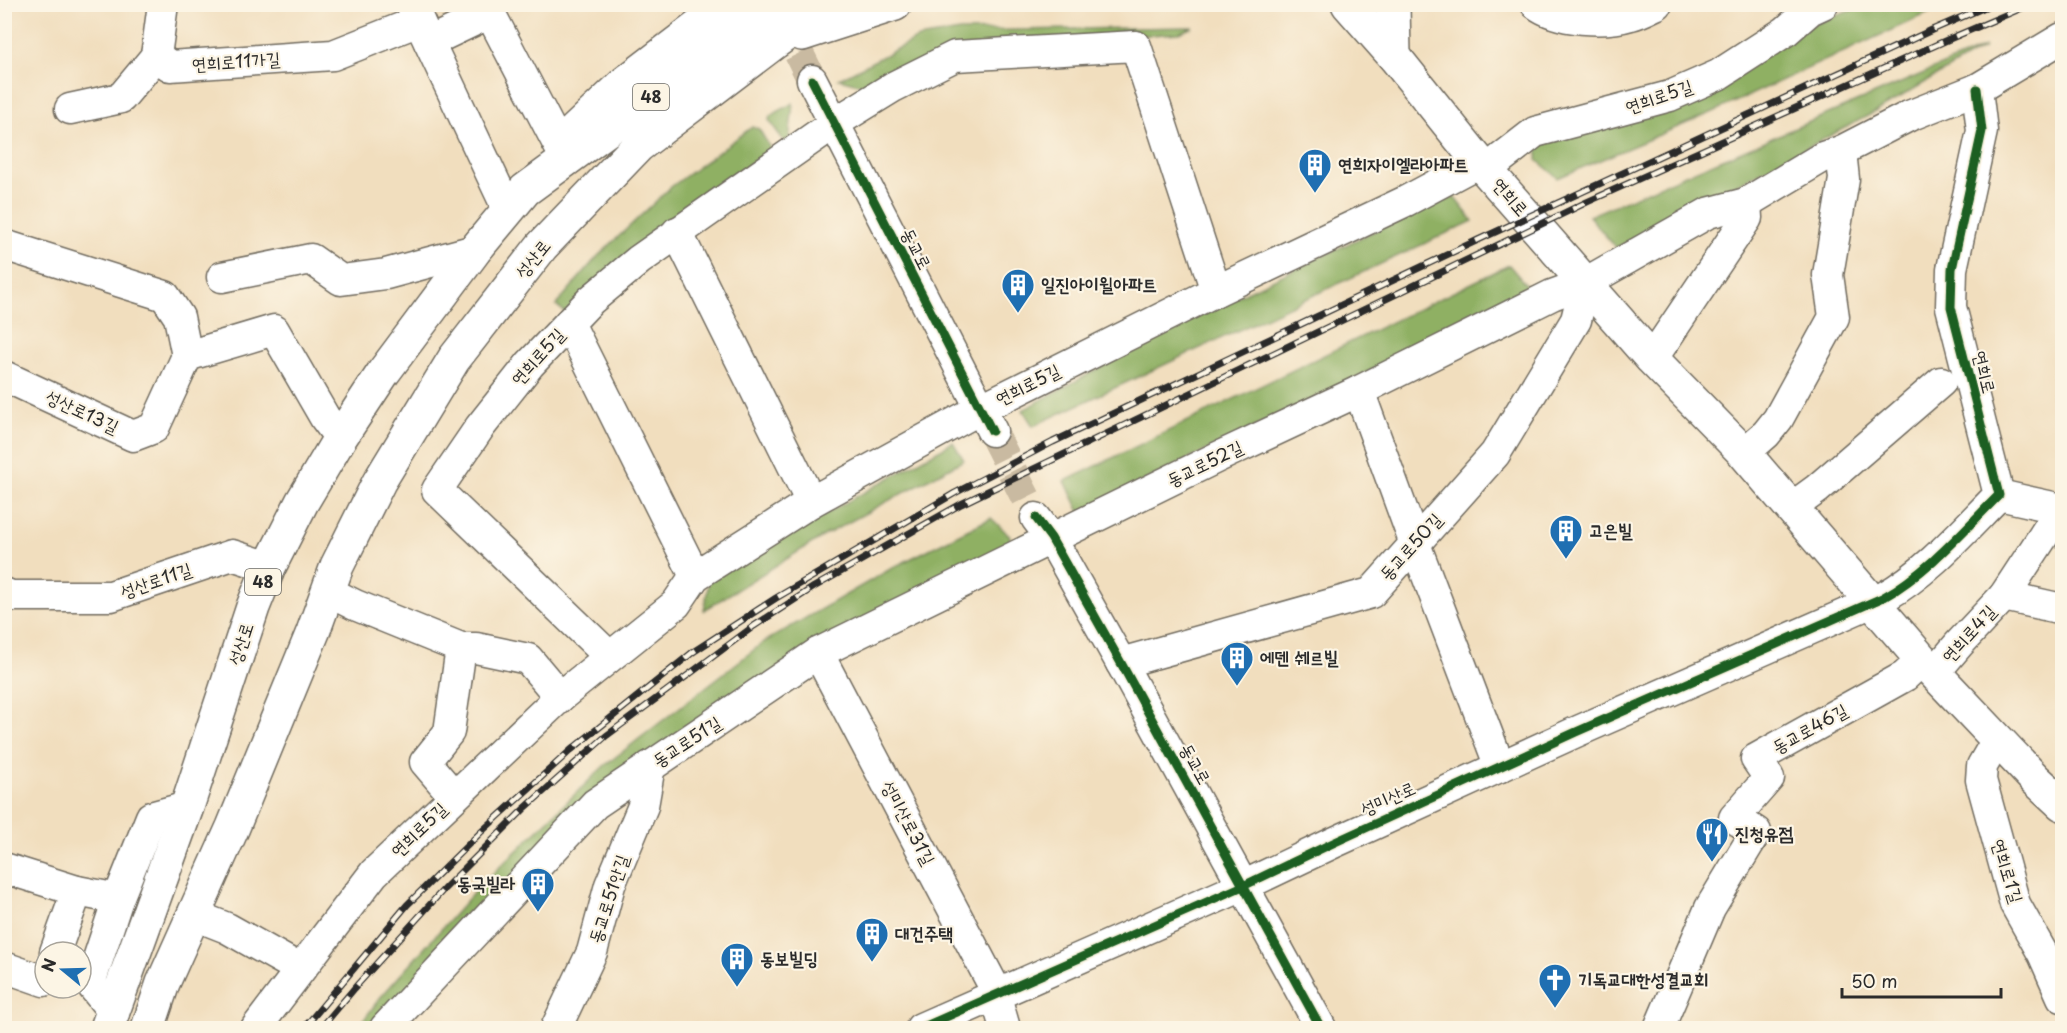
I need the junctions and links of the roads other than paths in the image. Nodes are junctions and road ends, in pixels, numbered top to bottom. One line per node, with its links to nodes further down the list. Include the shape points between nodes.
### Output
1 (163, 4): 14 (street)
2 (728, 4): 20 (main road, via 627,82)
3 (779, 4): 23 (main road, 성산로 / 48)
4 (828, 4): 13 (main road, 성산로 / 48)
5 (895, 4): 13 (main road)
6 (1394, 4): 15 (main road)
7 (1536, 4): 8 (street, via 1555,16 1599,19 1631,15)
8 (1657, 4)
9 (1814, 6): 22 (street, 연희로5길, via 1786,31 1718,75 1671,96 1535,132)
10 (1345, 7): 15 (main road, 연희로)
11 (420, 22): 14 (street, 연희로11가길, via 333,55 170,66); 20 (street, 연희로11가길, via 490,13); 23 (street)
12 (2062, 38): 17 (street)
13 (775, 42): 48 (main road, 성산로 / 48, via 638,146 542,246 454,359 379,482 337,566)
14 (156, 56): 18 (street, via 121,98)
15 (1394, 56): 22 (main road, 연희로)
16 (812, 80): 19 (street, 동교로)
17 (1977, 90): 21 (street, via 1909,116); 40 (street, 연희로, via 1982,131 1952,269 1951,307)
18 (70, 109)
19 (833, 124): 25 (street, 연희로5길); 30 (street, via 893,87 955,56 1136,45); 37 (street, 동교로)
20 (559, 146): 23 (main road)
21 (1841, 151): 24 (street, via 1823,156); 39 (street, via 1844,179 1828,275 1834,317 1778,419)
22 (1482, 166): 29 (main road, 연희로); 30 (street, 연희로5길)
23 (516, 200): 27 (main road, 성산로 / 48)
24 (1746, 202): 29 (street, via 1708,213); 33 (street, via 1747,218)
25 (677, 232): 31 (street, 연희로5길, via 598,293); 41 (street)
26 (4, 245): 32 (street, via 165,296 179,317)
27 (475, 250): 28 (street, via 386,274 342,280 311,260); 38 (main road, 성산로 / 48, via 382,373)
28 (233, 275)
29 (1591, 280): 33 (main road, 연희로); 36 (street, 동교로52길, via 1552,295); 45 (street, 동교로50길, via 1576,320 1495,454)
30 (1216, 291): 37 (street, 연희로5길)
31 (569, 323): 47 (street, 연희로5길); 55 (street, 연희로5길, via 480,427 437,490)
32 (187, 356): 34 (street, 성산로13길, via 154,428 133,436); 38 (street, via 274,330)
33 (1652, 359): 39 (main road, 연희로)
34 (4, 376)
35 (1941, 382): 42 (street)
36 (1359, 391): 44 (street, 동교로52길); 45 (street)
37 (986, 420): 41 (street, 연희로5길)
38 (340, 438): 46 (main road, 성산로 / 48)
39 (1744, 453): 42 (main road, 연희로)
40 (1999, 495): 43 (street, 연희로4길); 51 (street, via 1905,585)
41 (811, 502): 47 (street, 연희로5길)
42 (1791, 508): 51 (main road, 연희로)
43 (2062, 509): 50 (street, 연희로4길)
44 (1043, 528): 54 (street, 동교로51길); 56 (street, 동교로)
45 (1415, 544): 56 (street, 동교로50길, via 1371,592); 61 (street)
46 (269, 567): 49 (street, 성산로11길, via 232,555 111,596); 64 (main road, 성산로 / 48)
47 (695, 576): 55 (street, 연희로5길, via 676,604)
48 (329, 592): 53 (street); 69 (main road, 성산로 / 48)
49 (4, 593)
50 (2004, 597): 52 (street, 연희로4길); 57 (street, 연희로4길, via 1959,644)
51 (1870, 602): 57 (main road, 연희로); 61 (street, 성미산로)
52 (2062, 609)
53 (461, 648): 58 (street, via 528,660); 62 (street, via 449,732 425,762)
54 (818, 653): 60 (street, 동교로51길); 74 (street, 성미산로31길)
55 (609, 656): 58 (street, 연희로5길)
56 (1121, 663): 66 (street, 동교로)
57 (1929, 666): 59 (main road, 연희로); 84 (street, 동교로46길, via 1756,759 1769,778 1734,818 1756,832 1710,908)
58 (560, 696): 62 (street, 연희로5길)
59 (1997, 740): 63 (main road, 연희로); 75 (street, 연희로1길, via 1982,766 1981,780 2015,904)
60 (650, 766): 79 (street, 동교로51길, via 595,804); 80 (street, 동교로51안길, via 643,806 610,885 592,952)
61 (1500, 767): 66 (street, 성미산로)
62 (454, 796): 72 (street, 연희로5길, via 374,873)
63 (2062, 804)
64 (187, 807): 68 (street, 성산로, via 151,817); 76 (main road, 성산로 / 48)
65 (4, 868): 67 (street)
66 (1244, 886): 74 (street, 성미산로); 83 (street, 동교로)
67 (77, 891): 68 (street); 70 (street)
68 (118, 899): 76 (street, 성산로, via 90,983)
69 (194, 915): 72 (street, via 227,928); 77 (main road, 성산로 / 48, via 163,983)
70 (59, 940)
71 (4, 967): 73 (street)
72 (300, 969): 78 (street, 연희로5길)
73 (33, 977)
74 (996, 995): 81 (street, 성미산로); 82 (street, 성미산로31길)
75 (2062, 997)
76 (111, 1021)
77 (148, 1029)
78 (256, 1029)
79 (385, 1029)
80 (556, 1029)
81 (921, 1029)
82 (1005, 1029)
83 (1322, 1029)
84 (1659, 1029)

